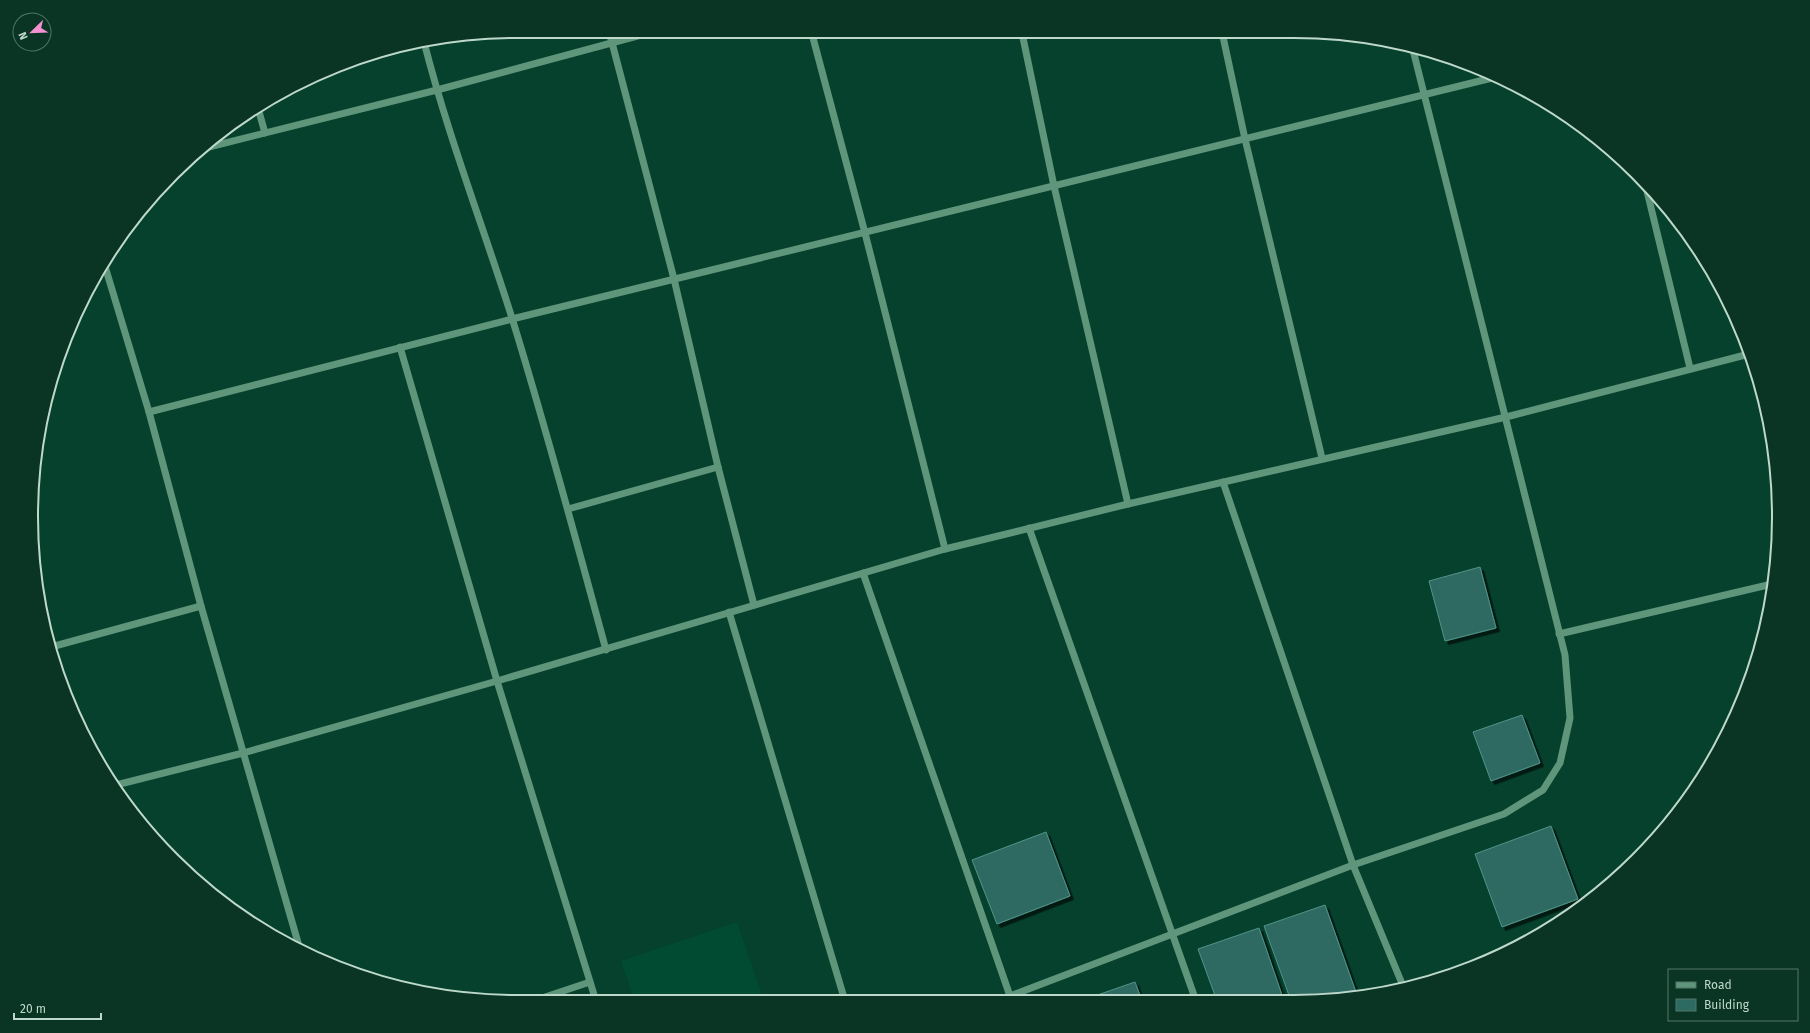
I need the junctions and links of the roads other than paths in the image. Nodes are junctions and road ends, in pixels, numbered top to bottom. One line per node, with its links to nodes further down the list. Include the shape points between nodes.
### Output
1 (611, 38): 8 (street); 18 (street)
2 (813, 38): 16 (street)
3 (1023, 38): 14 (street)
4 (1223, 38): 12 (street)
5 (425, 47): 8 (street)
6 (1414, 53): 9 (street)
7 (1488, 79): 9 (street)
8 (437, 90): 11 (street); 19 (street)
9 (1424, 95): 12 (street); 24 (street)
10 (260, 113): 11 (street)
11 (265, 133): 13 (street)
12 (1245, 139): 14 (street); 25 (street)
13 (215, 146)
14 (1054, 186): 16 (street); 28 (street)
15 (1648, 196): 22 (street)
16 (865, 233): 18 (street); 31 (street)
17 (106, 270): 23 (street)
18 (674, 279): 19 (street); 26 (street)
19 (512, 319): 20 (street); 29 (street)
20 (400, 347): 23 (street); 40 (street)
21 (1744, 355): 22 (street)
22 (1690, 368): 24 (street)
23 (149, 412): 35 (street)
24 (1506, 417): 25 (street); 37 (street)
25 (1322, 458): 27 (street)
26 (718, 467): 29 (street); 34 (street)
27 (1223, 482): 28 (street); 43 (street)
28 (1128, 504): 30 (street)
29 (568, 509): 39 (street)
30 (1029, 528): 31 (street); 44 (street)
31 (944, 548): 32 (street)
32 (863, 573): 34 (street); 51 (street)
33 (1767, 585): 37 (street)
34 (754, 605): 36 (street)
35 (201, 606): 38 (street); 41 (street)
36 (729, 612): 39 (street); 50 (street)
37 (1559, 634): 43 (street, via 1565,655 1570,718 1560,763 1544,790 1504,814)
38 (56, 646)
39 (606, 650): 40 (street)
40 (497, 681): 41 (street); 46 (street)
41 (243, 754): 42 (street); 45 (street)
42 (120, 784)
43 (1353, 865): 44 (street); 47 (street)
44 (1173, 935): 52 (street); 53 (street)
45 (298, 942)
46 (590, 982): 48 (street); 49 (street)
47 (1402, 983)
48 (551, 995)
49 (594, 995)
50 (843, 995)
51 (1010, 995)
52 (1013, 995)
53 (1194, 995)

